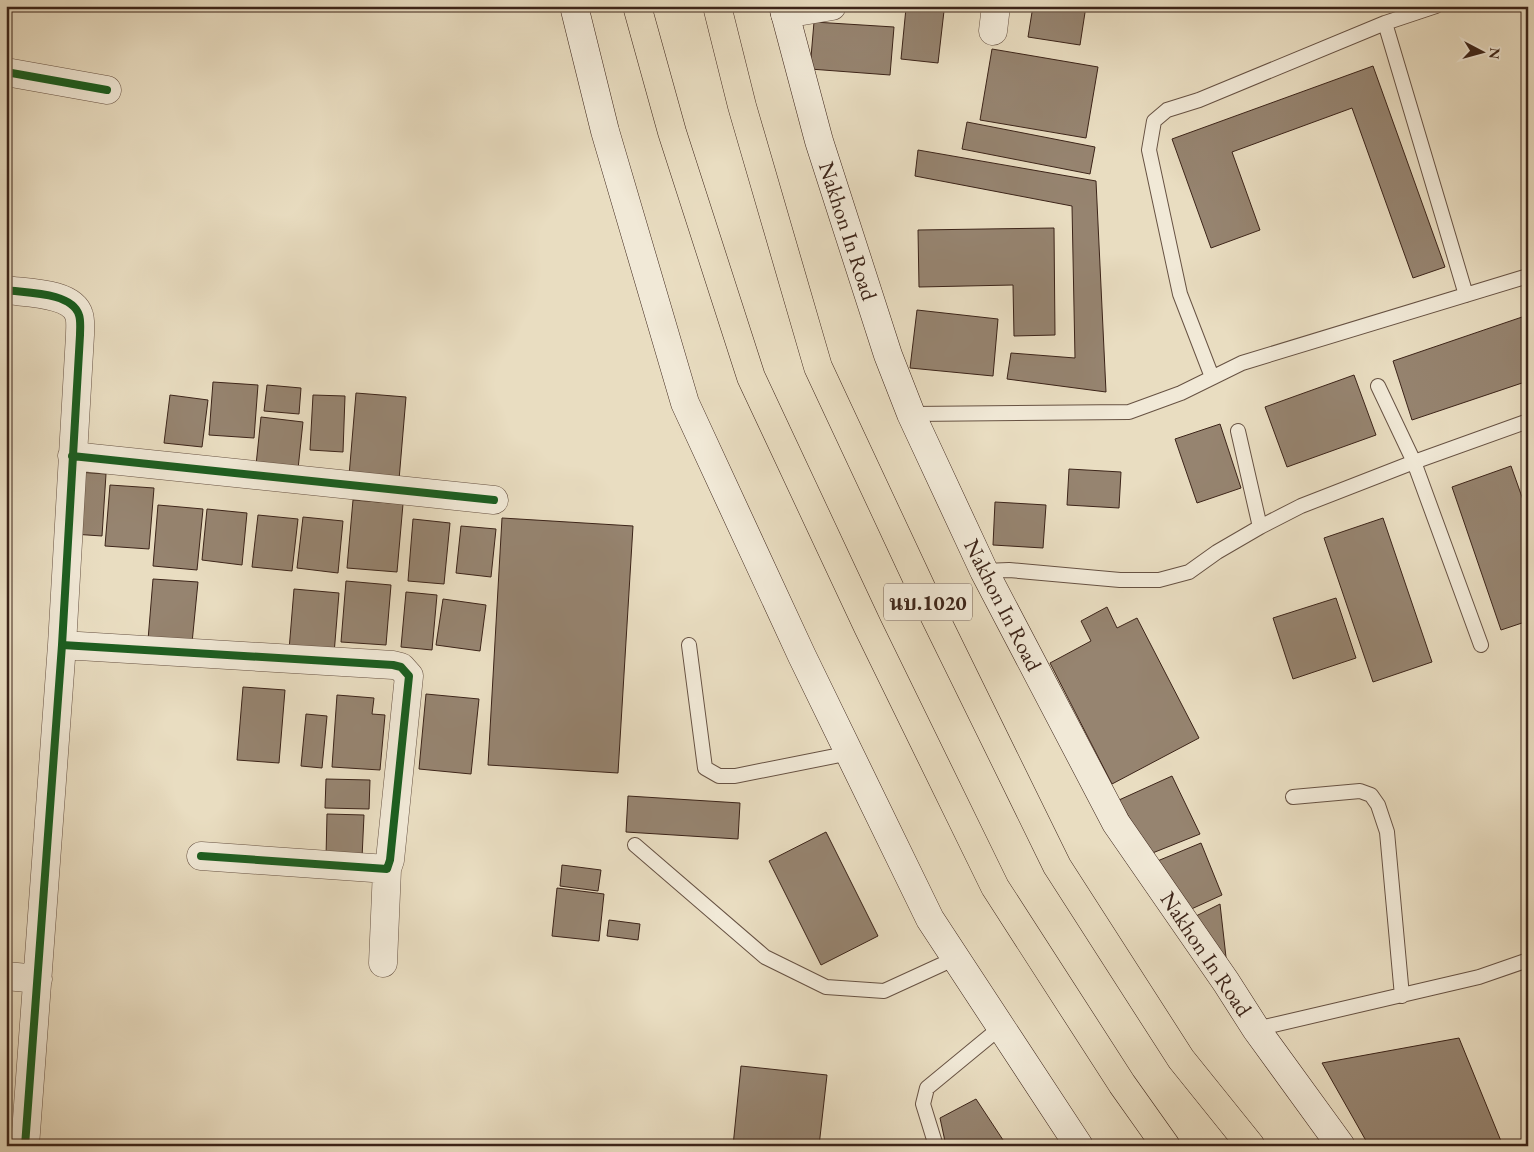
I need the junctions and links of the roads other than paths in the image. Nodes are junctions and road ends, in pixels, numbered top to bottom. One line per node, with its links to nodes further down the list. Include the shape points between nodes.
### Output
1 (574, 6): 26 (main road, via 605,131 685,402)
2 (637, 6): 42 (main road, นบ.1020, via 672,132 756,386 868,627 995,887 1122,1084)
3 (717, 6): 43 (main road, นบ.1020, via 742,106 818,366 932,611 1057,866 1181,1059)
4 (832, 6): 6 (main road)
5 (1436, 6): 7 (lane)
6 (784, 10): 15 (main road, Nakhon In Road / นบ.1020, via 819,141 888,355)
7 (1385, 23): 12 (lane); 13 (lane, via 1199,100 1167,110 1154,121 1149,150 1180,294)
8 (6, 72): 9 (main road)
9 (107, 90)
10 (1528, 276): 12 (lane)
11 (6, 290): 18 (main road, via 65,299 79,315)
12 (1466, 294): 13 (lane, via 1242,362)
13 (1212, 377): 15 (lane, via 1181,393 1129,412)
14 (1378, 386): 19 (lane)
15 (911, 414): 22 (main road, Nakhon In Road / นบ.1020)
16 (1528, 421): 19 (lane)
17 (1238, 431): 21 (lane)
18 (72, 456): 20 (main road); 23 (main road)
19 (1414, 462): 21 (lane, via 1301,506); 25 (lane)
20 (494, 500)
21 (1260, 527): 22 (lane, via 1189,572 1159,580)
22 (984, 571): 38 (main road, Nakhon In Road / นบ.1020, via 1116,823)
23 (62, 645): 30 (main road, via 401,667 409,676); 35 (main road)
24 (689, 645): 26 (lane, via 705,768 719,776 735,776)
25 (1481, 645)
26 (850, 753): 31 (main road, via 930,919)
27 (1293, 797): 36 (lane, via 1360,791 1372,795 1378,805 1387,832)
28 (635, 845): 31 (lane, via 765,957 826,987 884,991)
29 (201, 856): 30 (main road)
30 (387, 869): 33 (main road)
31 (956, 958): 37 (main road)
32 (1528, 960): 36 (lane, via 1479,977)
33 (383, 963)
34 (6, 976): 35 (main road)
35 (38, 979): 39 (main road)
36 (1402, 996): 38 (lane)
37 (1000, 1027): 40 (lane, via 928,1088 923,1104); 41 (main road)
38 (1256, 1029): 44 (main road, Nakhon In Road / นบ.1020)
39 (25, 1146)
40 (936, 1146)
41 (1079, 1146)
42 (1166, 1146)
43 (1251, 1146)
44 (1341, 1146)

